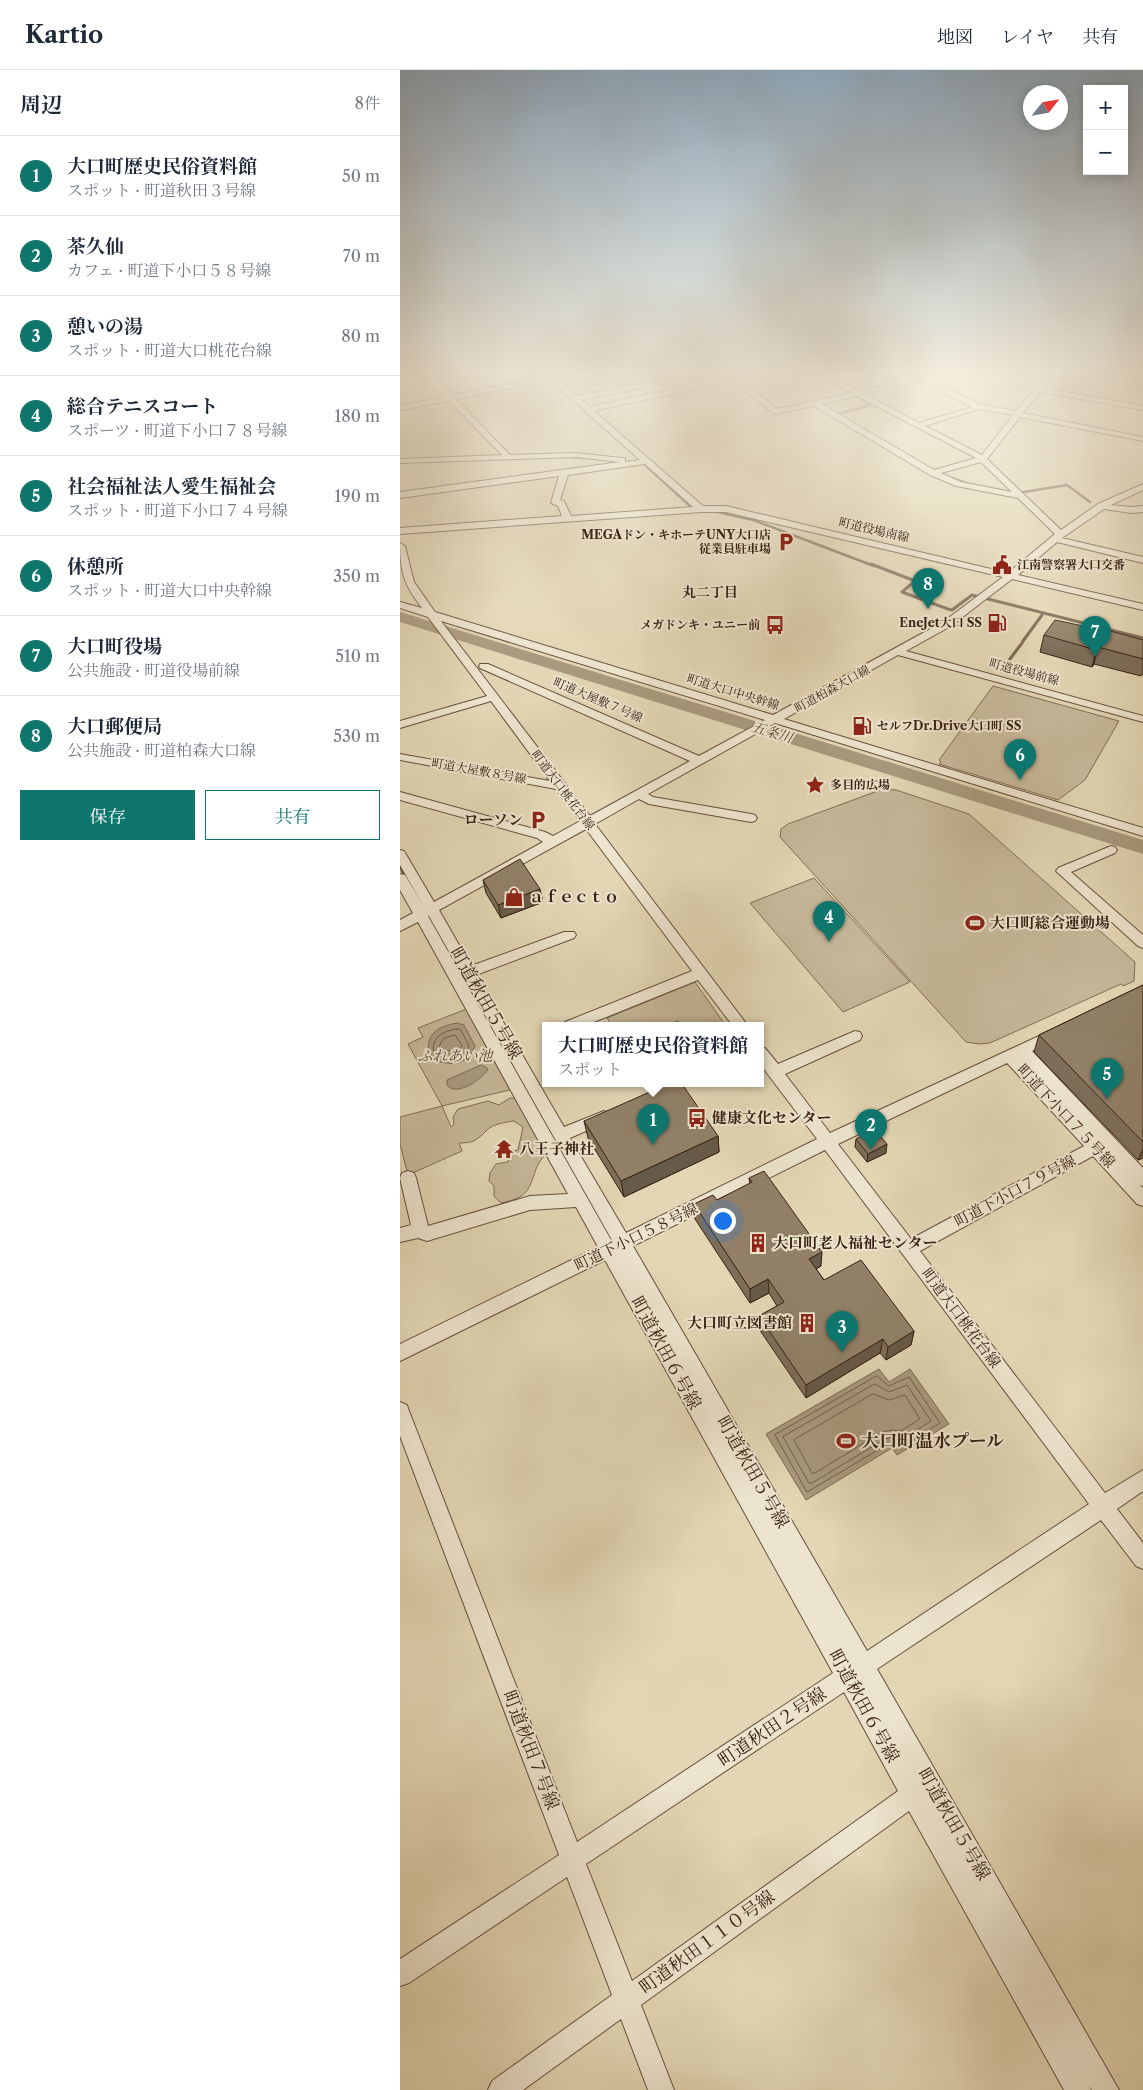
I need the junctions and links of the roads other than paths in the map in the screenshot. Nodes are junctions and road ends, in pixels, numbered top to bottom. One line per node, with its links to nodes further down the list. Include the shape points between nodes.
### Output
1 (487, 465): 9 (street)
2 (621, 465): 7 (street)
3 (653, 465): 14 (street)
4 (920, 465): 8 (street)
5 (961, 465): 8 (street)
6 (989, 465): 12 (street)
7 (564, 473): 9 (street); 16 (street, via 555,503 561,503)
8 (933, 473): 12 (street, via 959,484)
9 (489, 475): 11 (street)
10 (1143, 487): 13 (street, 町道柏森大口線)
11 (400, 495)
12 (1020, 496): 18 (street)
13 (1101, 506): 15 (street); 18 (street, 町道柏森大口線)
14 (701, 509): 16 (street, 町道役場南線); 21 (street, 町道役場南線, via 737,511)
15 (1143, 509)
16 (568, 519): 17 (street, 町道役場南線)
17 (400, 531)
18 (1059, 537): 20 (street); 21 (street, 町道柏森大口線)
19 (400, 546): 24 (street, 町道大口桃花台線, via 412,588)
20 (1143, 560)
21 (1012, 576): 23 (street, 町道役場南線); 25 (street, 町道柏森大口線, via 970,609)
22 (400, 606): 24 (street, 町道大口中央幹線)
23 (1143, 607)
24 (434, 618): 27 (street, 町道大口桃花台線); 29 (street, 町道大口中央幹線)
25 (898, 652): 28 (street, 町道役場前線); 29 (street, 町道柏森大口線)
26 (484, 666): 32 (street, 町道大屋敷７号線)
27 (493, 697): 30 (street); 33 (street, 町道大口桃花台線)
28 (1143, 719)
29 (771, 722): 32 (street, 町道柏森大口線); 38 (street, 町道大口中央幹線)
30 (400, 725)
31 (400, 757): 33 (street, 町道大屋敷８号線)
32 (700, 761): 34 (street, 町道柏森大口線)
33 (559, 786): 37 (street, 町道大口桃花台線)
34 (640, 794): 36 (street, via 649,800); 37 (street, 町道柏森大口線)
35 (400, 796): 39 (street, via 541,835)
36 (751, 818)
37 (587, 822): 39 (street, 町道柏森大口線); 48 (street, 町道大口桃花台線)
38 (1143, 832)
39 (553, 842): 43 (street, 町道柏森大口線)
40 (1111, 850): 46 (street, via 1062,871)
41 (400, 854): 43 (street, 町道秋田５号線)
42 (400, 878): 43 (street, 町道秋田６号線)
43 (426, 912): 44 (street, 町道柏森大口線); 47 (street, 町道秋田５号線); 63 (street, 町道秋田６号線)
44 (400, 926)
45 (569, 935): 47 (street)
46 (1143, 943)
47 (468, 973): 57 (street, 町道秋田５号線)
48 (701, 973): 49 (street); 50 (street, 町道大口桃花台線)
49 (580, 1022)
50 (738, 1022)
51 (1064, 1028): 53 (street, 町道下小口５８号線)
52 (855, 1036): 55 (street)
53 (1015, 1052): 58 (street, 町道下小口５８号線); 59 (street, 町道下小口７５号線); 61 (street)
54 (764, 1057): 55 (street, 町道大口桃花台線)
55 (775, 1072): 58 (street, 町道大口桃花台線)
56 (616, 1112): 57 (street)
57 (562, 1135): 66 (street, 町道秋田５号線)
58 (829, 1142): 66 (street, 町道下小口５８号線); 67 (street, 町道大口桃花台線)
59 (1095, 1148): 62 (street, 町道下小口７５号線); 67 (street, 町道下小口７９号線)
60 (408, 1178): 64 (street)
61 (1143, 1179)
62 (1143, 1199)
63 (580, 1200): 64 (street, via 530,1203 427,1234); 66 (street, 町道秋田６号線)
64 (420, 1230): 65 (street)
65 (400, 1235)
66 (616, 1247): 68 (street, 町道下小口５８号線); 73 (street, 町道秋田６号線)
67 (909, 1248): 71 (street, 町道大口桃花台線)
68 (400, 1353)
69 (400, 1411): 75 (street, 町道秋田７号線)
70 (1143, 1480): 71 (street, 町道秋田２号線)
71 (1103, 1507): 72 (street, 町道大口桃花台線); 73 (street, 町道秋田２号線)
72 (1143, 1559)
73 (856, 1671): 74 (street, 町道秋田６号線); 75 (street, 町道秋田２号線); 81 (street, 町道秋田５号線)
74 (913, 1794): 77 (street, 町道秋田１１０号線); 80 (street, 町道秋田６号線)
75 (573, 1859): 76 (street, 町道秋田２号線); 77 (street, 町道秋田７号線)
76 (400, 1974)
77 (626, 2000): 78 (street, 町道秋田１１０号線); 79 (street, 町道秋田７号線)
78 (501, 2090)
79 (661, 2090)
80 (1078, 2090)
81 (1106, 2090)

